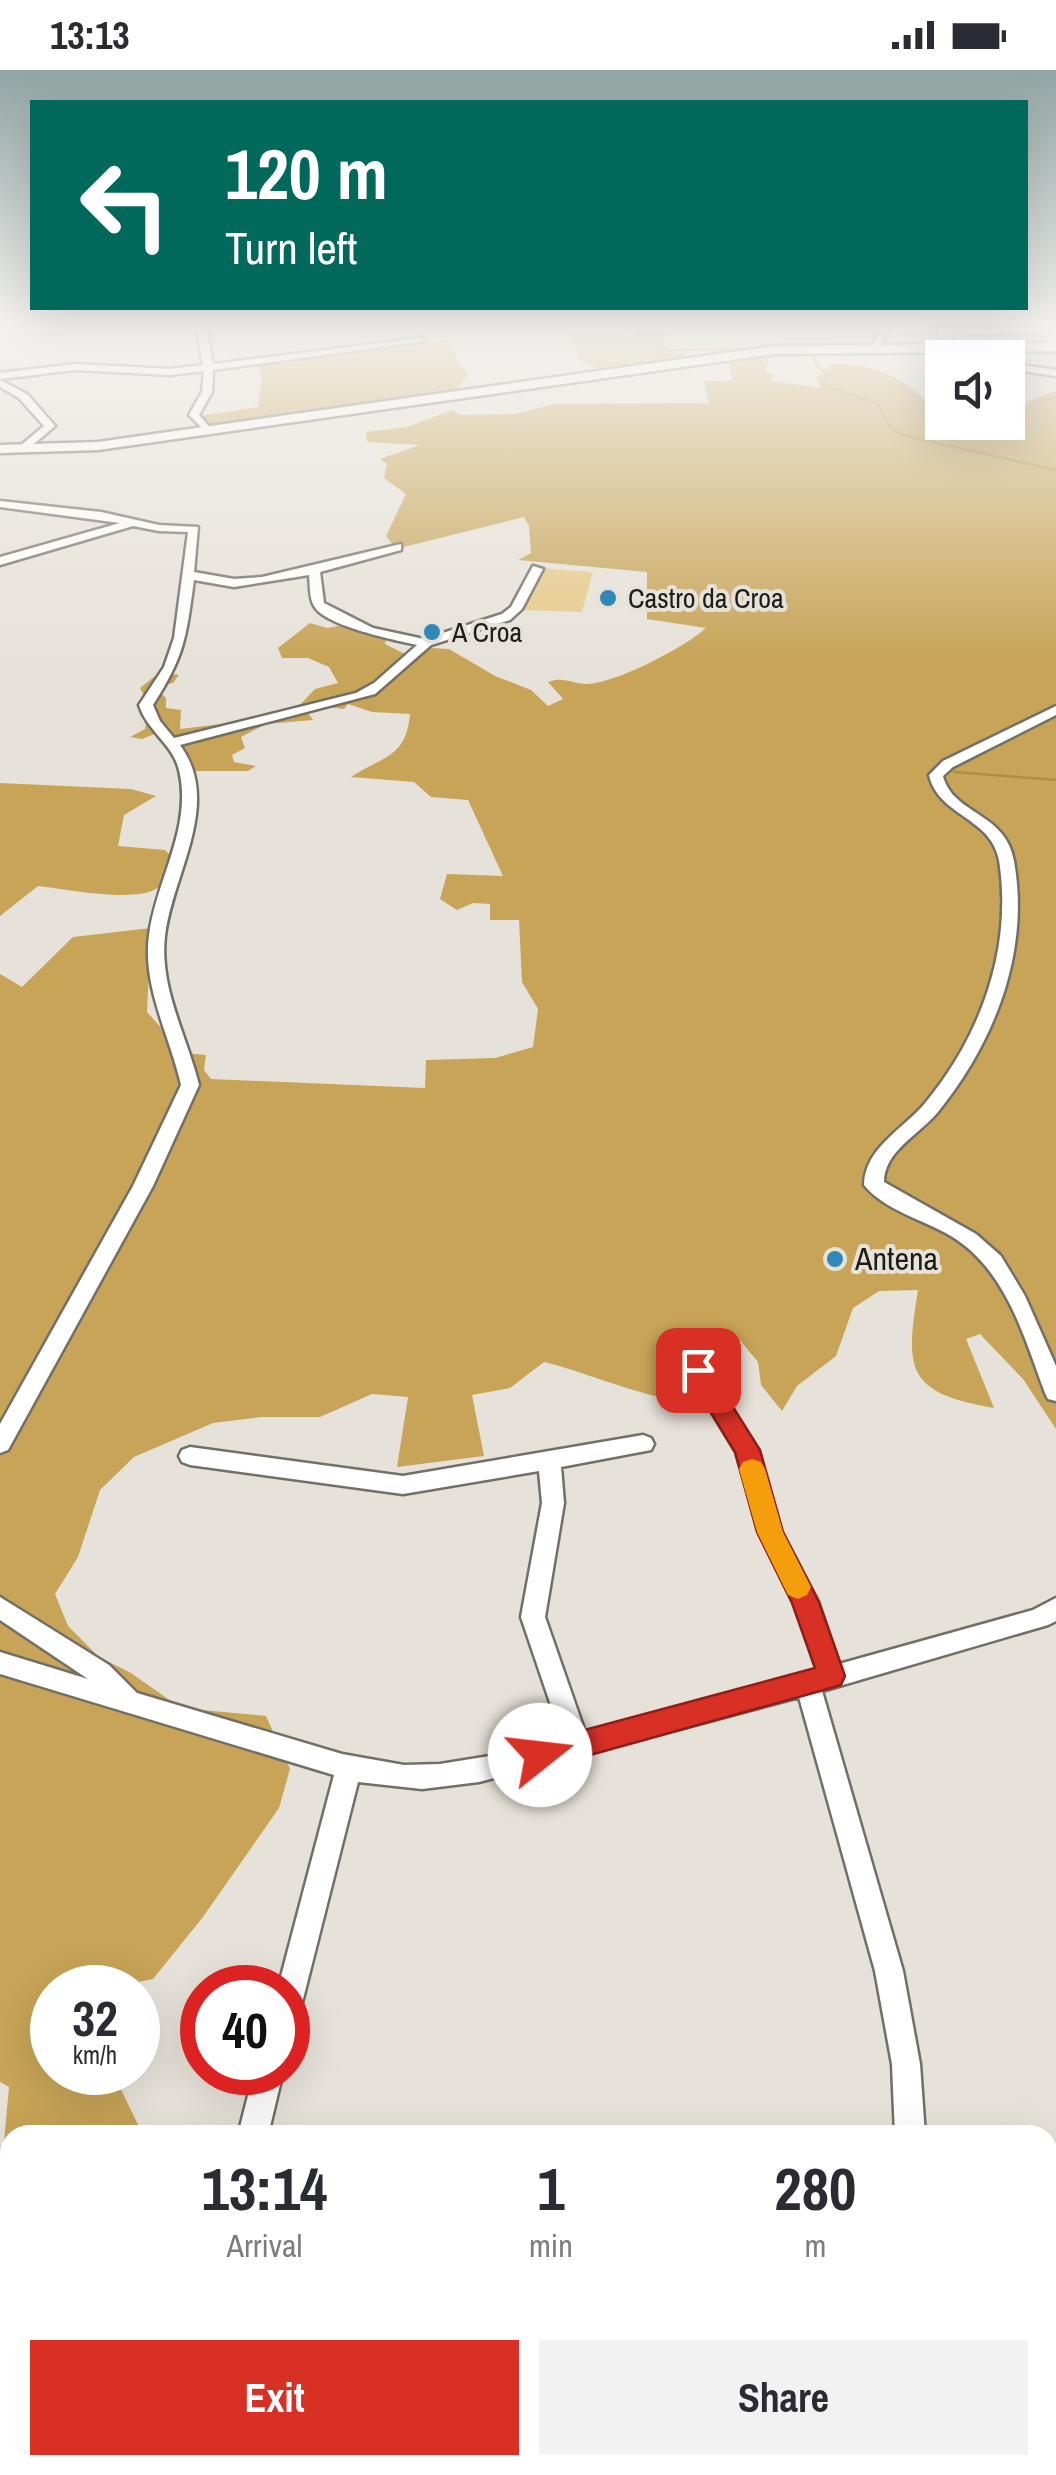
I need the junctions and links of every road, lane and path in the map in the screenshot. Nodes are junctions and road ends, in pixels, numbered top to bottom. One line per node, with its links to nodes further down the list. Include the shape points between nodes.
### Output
1 (36, 437): 3 (street)
2 (165, 437): 3 (main road)
3 (23, 448): 4 (main road)
4 (0, 449)
5 (0, 504): 6 (street)
6 (132, 523): 8 (street); 11 (street, via 194,529)
7 (396, 547): 9 (street)
8 (0, 561)
9 (314, 569): 11 (street, via 228,585); 12 (street, via 322,609 369,631)
10 (537, 570): 12 (street, via 506,618)
11 (188, 574): 14 (street, via 175,652 146,705 156,730)
12 (425, 642): 14 (street, via 379,690)
13 (1056, 710): 16 (street, via 936,775 944,794 1002,841 1005,962 954,1083 873,1170 874,1185 955,1230 997,1266)
14 (174, 742): 17 (street, via 187,770 187,817 156,959 190,1085 143,1186)
15 (698, 1370): 24 (street, via 747,1450 770,1532 806,1602)
16 (1056, 1393)
17 (0, 1444)
18 (643, 1444): 20 (street)
19 (190, 1456): 20 (street, via 404,1485)
20 (549, 1461): 26 (street, via 552,1504 533,1617)
21 (0, 1607): 25 (street, via 100,1673)
22 (1056, 1608): 24 (street)
23 (0, 1663): 25 (street)
24 (819, 1680): 26 (street); 31 (street, via 889,1971)
25 (129, 1702): 27 (street)
26 (577, 1744): 27 (street, via 440,1779 395,1779)
27 (348, 1768): 28 (street)
28 (298, 1965)
29 (264, 2095): 30 (street)
30 (256, 2125)
31 (909, 2125)

